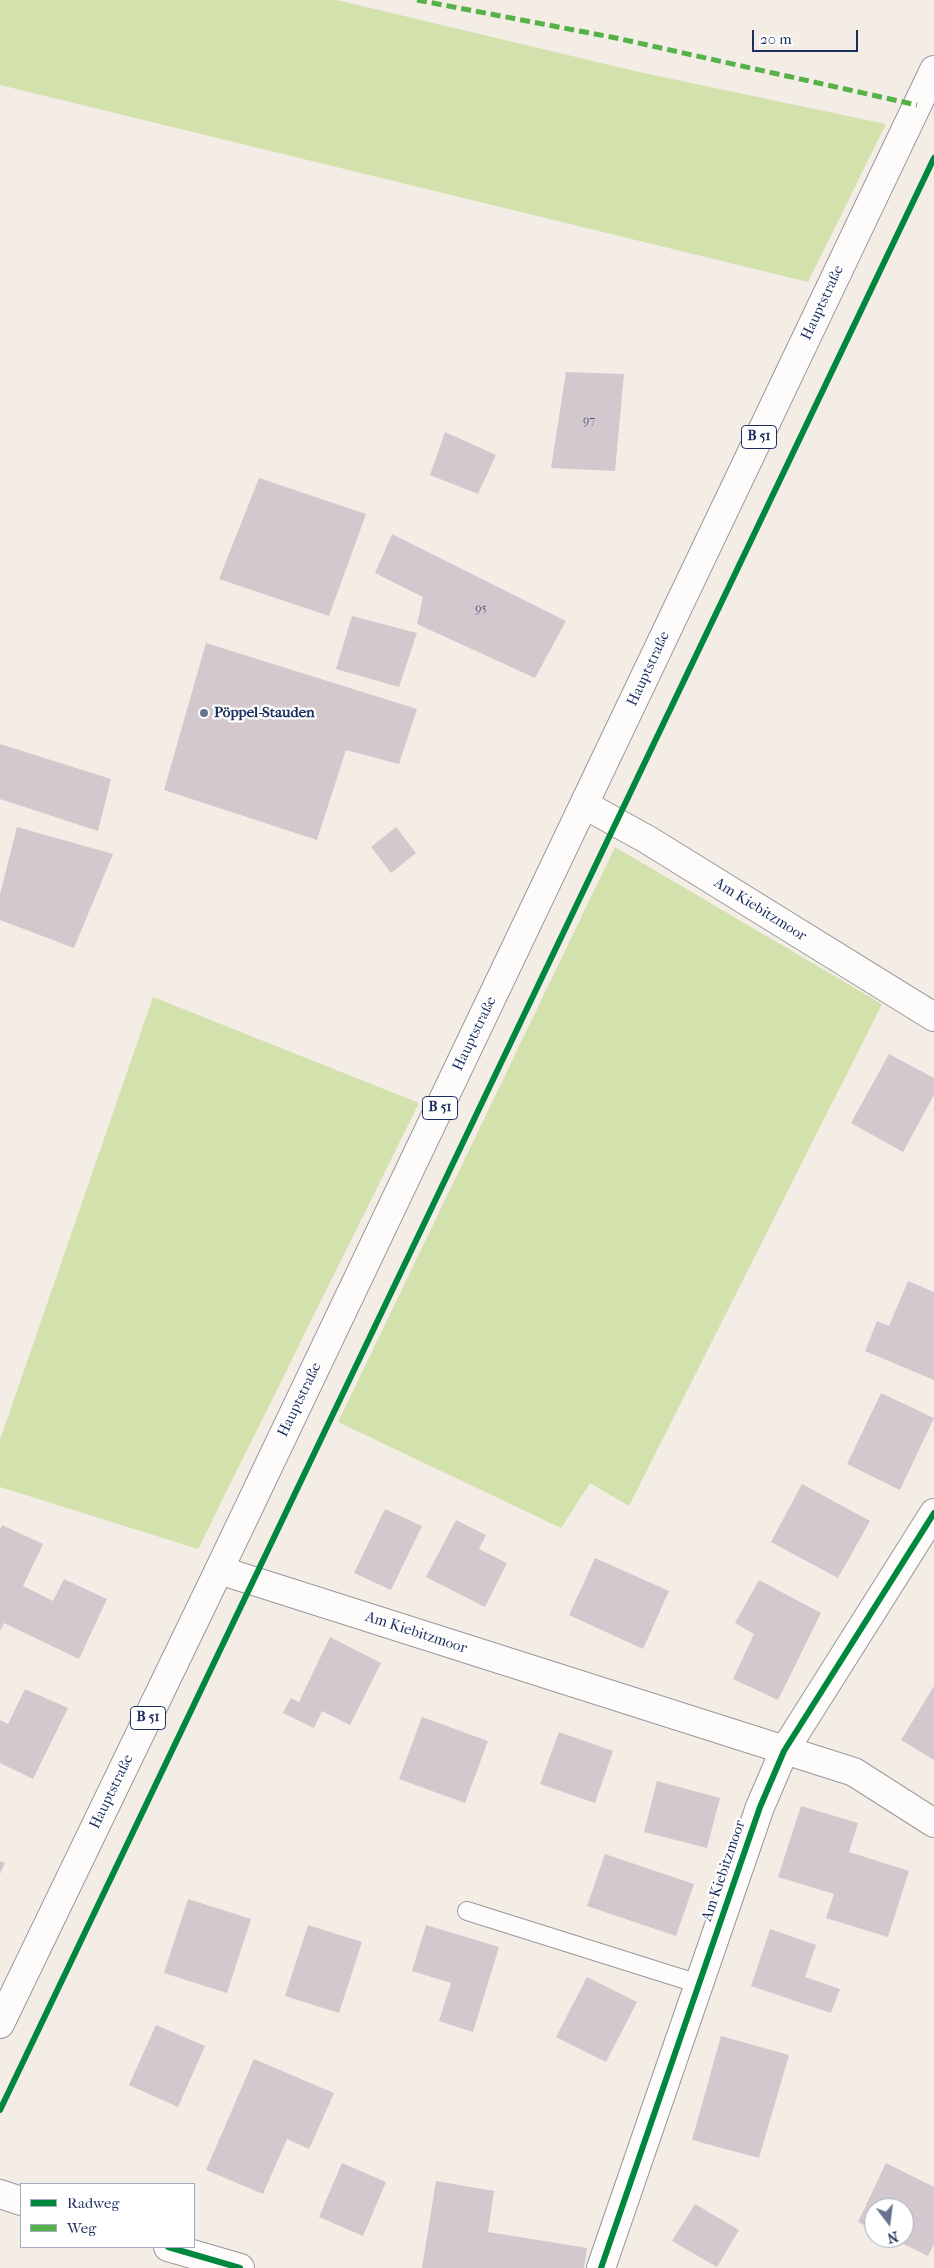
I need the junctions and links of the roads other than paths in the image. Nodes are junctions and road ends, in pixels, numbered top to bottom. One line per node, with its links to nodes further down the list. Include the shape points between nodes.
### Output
1 (934, 70): 2 (main road, Hauptstraße / B 51)
2 (585, 805): 3 (main road, Am Kiebitzmoor, via 648,840); 5 (main road, Hauptstraße / B 51)
3 (934, 1017)
4 (934, 1513): 6 (main road, Am Kiebitzmoor)
5 (219, 1570): 6 (main road, Am Kiebitzmoor); 10 (main road, Hauptstraße / B 51)
6 (784, 1751): 7 (main road, Am Kiebitzmoor, via 854,1772); 9 (main road, Am Kiebitzmoor, via 760,1807)
7 (934, 1823)
8 (467, 1911): 9 (lane)
9 (699, 1984): 15 (main road, Am Kiebitzmoor)
10 (0, 2024)
11 (0, 2194): 12 (main road)
12 (20, 2201)
13 (171, 2248): 14 (main road)
14 (240, 2268)
15 (601, 2268)

